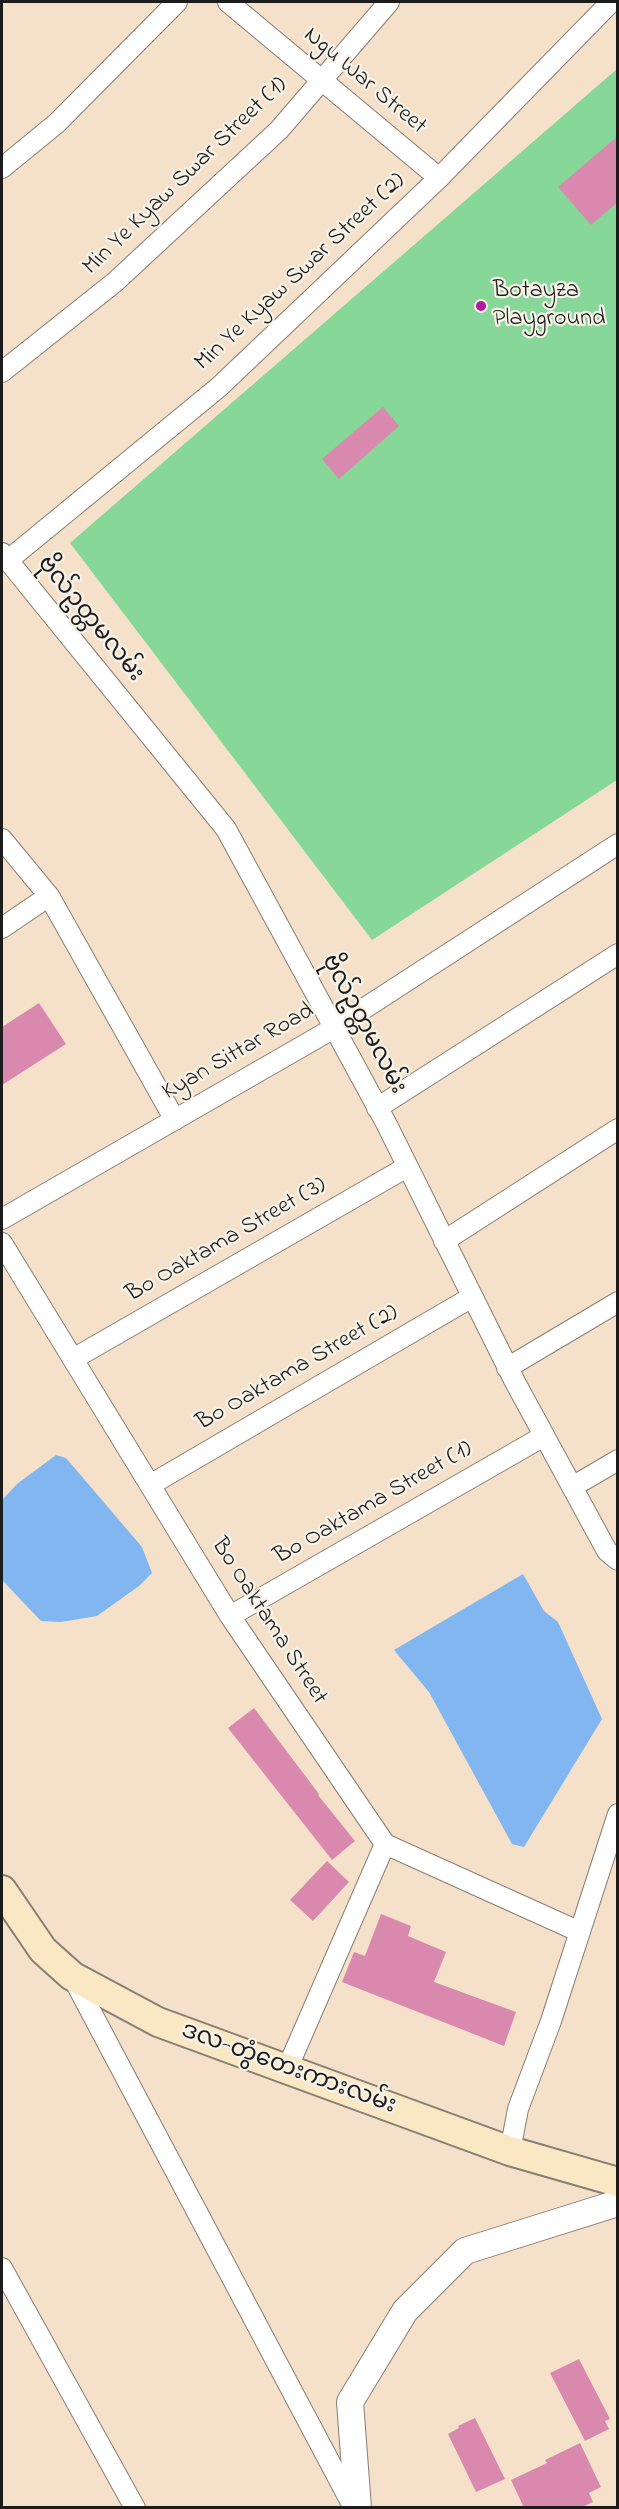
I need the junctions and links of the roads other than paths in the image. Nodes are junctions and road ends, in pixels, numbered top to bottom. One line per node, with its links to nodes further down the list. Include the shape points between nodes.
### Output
1 (177, 2): 6 (street, via 57,123)
2 (228, 2): 5 (street, Ngu War Street)
3 (389, 2): 5 (street, Min Ye Kyaw Swar Street (1))
4 (611, 2): 7 (street, Min Ye Kyaw Swar Street (2))
5 (322, 80): 7 (street, Ngu War Street); 8 (street, Min Ye Kyaw Swar Street (1), via 279,130 115,282)
6 (2, 168)
7 (439, 178): 9 (street, Min Ye Kyaw Swar Street (2), via 219,387)
8 (2, 372)
9 (4, 557): 15 (street, ဗိုလ်ဥတ္တမလမ်း, via 226,829)
10 (2, 839): 12 (street)
11 (618, 844): 15 (street, Kyan Sittar Road)
12 (49, 896): 13 (street); 17 (street)
13 (2, 928)
14 (618, 954): 16 (street)
15 (334, 1028): 16 (street, ဗိုလ်ဥတ္တမလမ်း); 17 (street, Kyan Sittar Road)
16 (377, 1108): 19 (street, ဗိုလ်ဥတ္တမလမ်း)
17 (175, 1120): 20 (street, Kyan Sittar Road)
18 (618, 1129): 21 (street)
19 (407, 1167): 21 (street, ဗိုလ်ဥတ္တမလမ်း); 25 (street, Bo Oaktama Street (3))
20 (2, 1220)
21 (444, 1241): 23 (street, ဗိုလ်ဥတ္တမလမ်း)
22 (2, 1243): 25 (street, Bo Oaktama Street)
23 (472, 1297): 26 (street, ဗိုလ်ဥတ္တမလမ်း); 29 (street, Bo Oaktama Street (2))
24 (618, 1302): 26 (street)
25 (73, 1359): 29 (street, Bo Oaktama Street)
26 (507, 1368): 27 (street, ဗိုလ်ဥတ္တမလမ်း)
27 (544, 1436): 30 (street, ဗိုလ်ဥတ္တမလမ်း); 32 (street, Bo Oaktama Street (1))
28 (618, 1460): 30 (street)
29 (150, 1485): 32 (street, Bo Oaktama Street)
30 (572, 1487): 31 (street, ဗိုလ်ဥတ္တမလမ်း, via 607,1551)
31 (618, 1560)
32 (230, 1616): 34 (street, Bo Oaktama Street)
33 (618, 1814): 37 (street)
34 (385, 1844): 37 (street); 39 (street)
35 (2, 1890): 36 (main road, ဒလ-တွံတေးကားလမ်း)
36 (9, 1919): 38 (main road, ဒလ-တွံတေးကားလမ်း)
37 (580, 1932): 40 (street, via 518,2109)
38 (72, 1976): 39 (main road, ဒလ-တွံတေးကားလမ်း, via 158,2022); 45 (street)
39 (287, 2069): 40 (main road, ဒလ-တွံတေးကားလမ်း)
40 (510, 2151): 41 (main road, ဒလ-တွံတေးကားလမ်း)
41 (618, 2182)
42 (618, 2203): 45 (street, via 465,2251 405,2311 350,2402)
43 (2, 2268): 44 (street)
44 (135, 2508)
45 (356, 2508)

